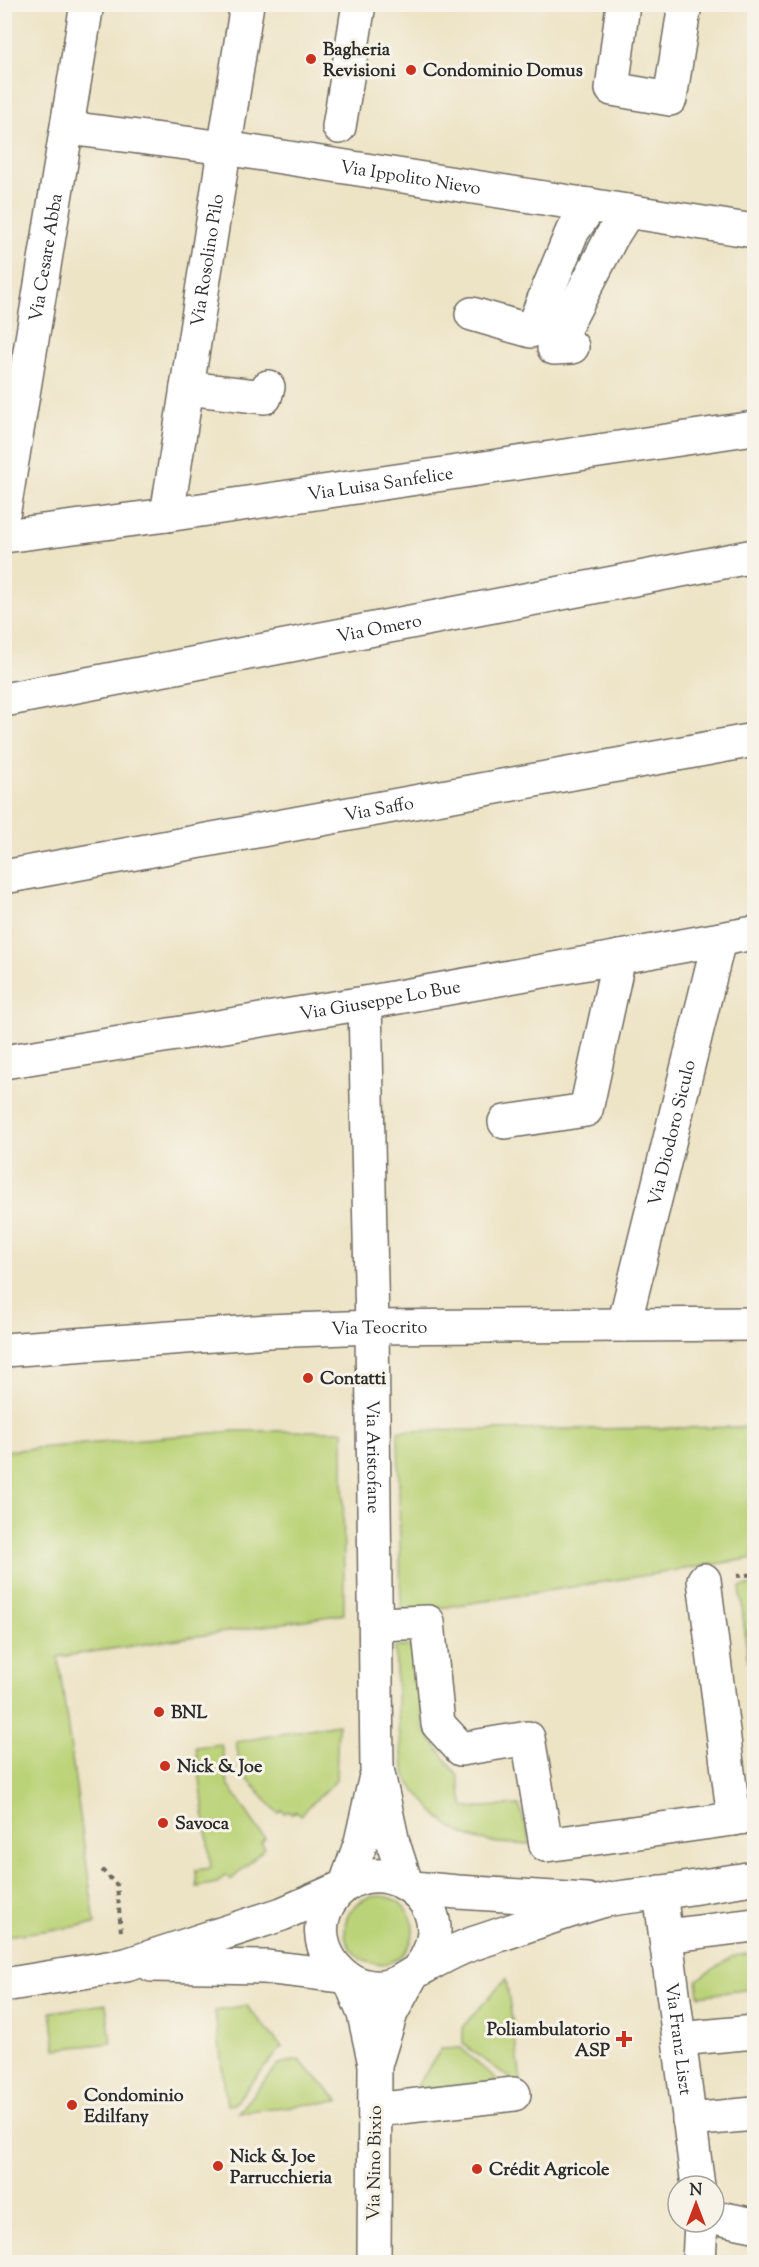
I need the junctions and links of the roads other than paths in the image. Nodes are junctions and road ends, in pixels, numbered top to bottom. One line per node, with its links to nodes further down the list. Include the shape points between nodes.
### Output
1 (87, 4): 7 (street, Via Cesare Abba)
2 (247, 4): 8 (street, Via Rosolino Pilo)
3 (359, 4): 6 (street)
4 (623, 4): 5 (street, via 612,89 670,99)
5 (685, 4)
6 (339, 127)
7 (68, 128): 8 (street, Via Ippolito Nievo); 17 (street, Via Cesare Abba)
8 (225, 148): 9 (street, Via Ippolito Nievo); 15 (street, Via Rosolino Pilo)
9 (591, 205): 10 (street, Via Ippolito Nievo); 12 (street, via 572,232 531,331)
10 (628, 211): 11 (street, Via Ippolito Nievo); 13 (street, via 554,348)
11 (754, 231)
12 (472, 314)
13 (572, 347)
14 (268, 387): 15 (street, via 265,397)
15 (187, 388): 18 (street, Via Rosolino Pilo)
16 (754, 428): 18 (street, Via Luisa Sanfelice)
17 (4, 510)
18 (167, 515): 19 (street, Via Luisa Sanfelice)
19 (4, 536)
20 (754, 556): 21 (street, Via Omero)
21 (4, 700)
22 (754, 740): 23 (street, Via Saffo)
23 (4, 877)
24 (754, 933): 25 (street, Via Giuseppe Lo Bue)
25 (719, 940): 26 (street, Via Giuseppe Lo Bue); 31 (street, Via Diodoro Siculo)
26 (619, 957): 27 (street, Via Giuseppe Lo Bue); 29 (street, via 586,1110)
27 (365, 1003): 28 (street, Via Giuseppe Lo Bue); 32 (street, Via Aristofane)
28 (4, 1062)
29 (504, 1122)
30 (754, 1324): 31 (street, Via Teocrito)
31 (624, 1325): 32 (street, Via Teocrito)
32 (372, 1327): 33 (street, Via Teocrito); 35 (street, Via Aristofane)
33 (4, 1350)
34 (704, 1580): 37 (street)
35 (376, 1624): 36 (street, Via Aristofane); 37 (street, via 428,1622 438,1724 461,1749 528,1738 546,1845)
36 (378, 1769): 39 (street, via 393,1843); 40 (street, via 361,1842)
37 (744, 1817)
38 (754, 1878): 41 (street)
39 (409, 1885): 40 (street, via 376,1875); 42 (street, via 458,1892); 46 (street, via 425,1902 432,1919 433,1938 428,1956)
40 (344, 1886): 45 (street, via 282,1914); 47 (street, via 328,1904 321,1922 322,1942 330,1961)
41 (660, 1892): 42 (street); 44 (street, Via Franz Liszt)
42 (604, 1900): 46 (street, via 466,1946)
43 (754, 1924): 44 (street)
44 (666, 1936): 50 (street, Via Franz Liszt)
45 (126, 1965): 47 (street, via 265,1967); 48 (street)
46 (414, 1974): 47 (street, via 397,1984 381,1987 364,1986); 51 (street, via 392,2013)
47 (346, 1978): 51 (street, via 363,2014)
48 (4, 1985)
49 (754, 2032): 50 (street)
50 (679, 2039): 55 (street, Via Franz Liszt)
51 (375, 2064): 53 (street, Via Nino Bixio)
52 (514, 2094): 53 (street)
53 (375, 2110): 60 (street, Via Nino Bixio)
54 (754, 2114): 55 (street)
55 (689, 2120): 56 (street, Via Franz Liszt)
56 (696, 2174)
57 (726, 2219): 58 (street)
58 (754, 2225)
59 (700, 2234): 61 (street)
60 (374, 2262)
61 (699, 2262)

